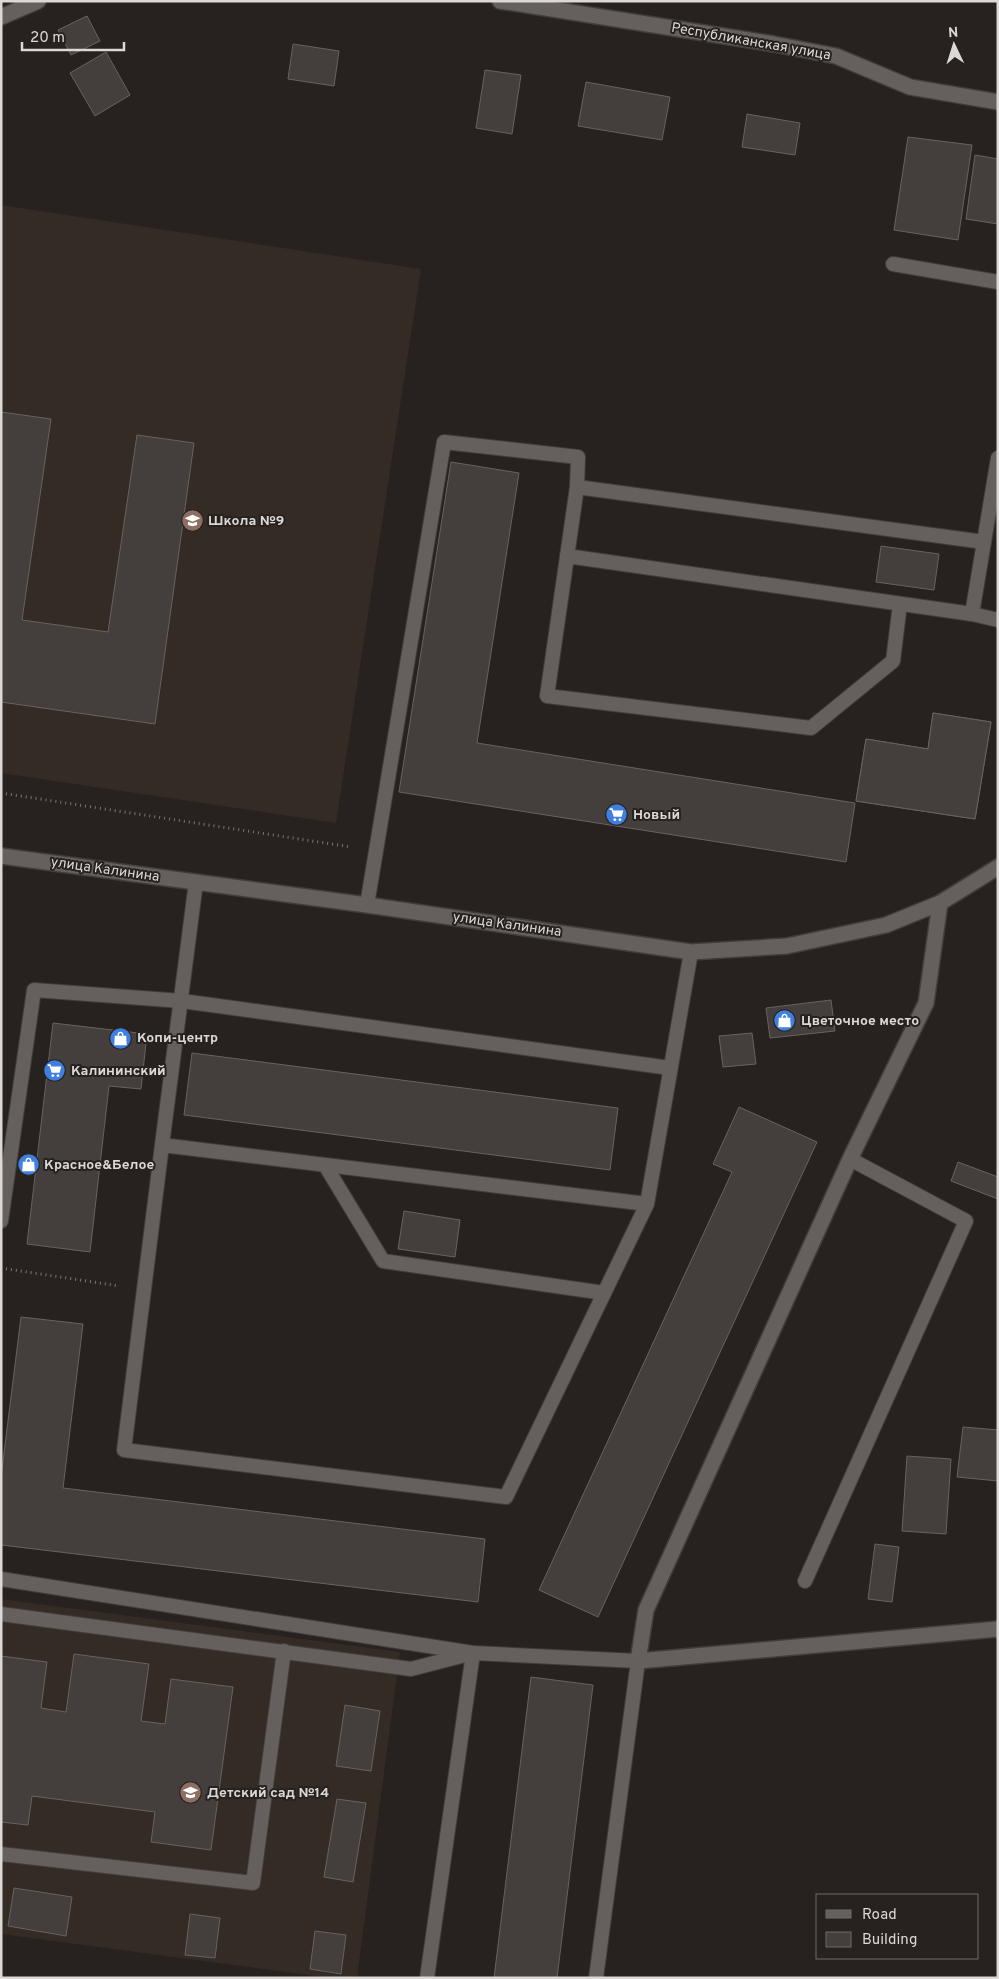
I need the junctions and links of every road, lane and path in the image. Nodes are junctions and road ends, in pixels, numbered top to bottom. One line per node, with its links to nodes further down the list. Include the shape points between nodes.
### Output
1 (38, 1): 3 (street)
2 (500, 1): 4 (street, Республиканская улица, via 827,54 910,87)
3 (1, 17)
4 (998, 102)
5 (893, 264): 6 (lane)
6 (998, 282)
7 (998, 458): 9 (lane)
8 (577, 487): 9 (lane); 10 (lane); 15 (lane, via 578,457 444,442)
9 (984, 542): 12 (lane)
10 (567, 556): 11 (lane); 11 (lane, via 547,696 811,728 893,661)
11 (900, 604): 12 (lane)
12 (972, 614): 13 (lane)
13 (998, 620)
14 (1, 793): 15 (path)
15 (376, 851): 20 (lane)
16 (1, 856): 18 (street, улица Калинина)
17 (998, 867): 19 (street, улица Калинина)
18 (196, 882): 20 (street, улица Калинина); 22 (lane)
19 (940, 903): 21 (street, улица Калинина, via 886,925 787,946); 25 (street, via 926,1003)
20 (367, 905): 21 (street, улица Калинина)
21 (691, 952): 23 (lane)
22 (182, 1001): 23 (lane); 24 (lane); 28 (lane, via 34,990)
23 (670, 1068): 27 (lane)
24 (162, 1145): 26 (lane); 30 (lane)
25 (850, 1159): 33 (lane, via 966,1221); 38 (street, via 646,1610)
26 (325, 1165): 27 (lane); 31 (lane, via 383,1261)
27 (647, 1204): 31 (lane)
28 (1, 1221)
29 (1, 1268): 30 (path)
30 (144, 1290): 31 (lane, via 124,1450 506,1497)
31 (604, 1293)
32 (1, 1579): 37 (lane)
33 (805, 1581)
34 (1, 1614): 36 (lane)
35 (998, 1629): 38 (street)
36 (284, 1651): 37 (lane, via 410,1668); 39 (lane, via 253,1883)
37 (473, 1653): 38 (lane); 40 (lane)
38 (638, 1661): 41 (lane)
39 (1, 1854)
40 (427, 1978)
41 (596, 1978)

